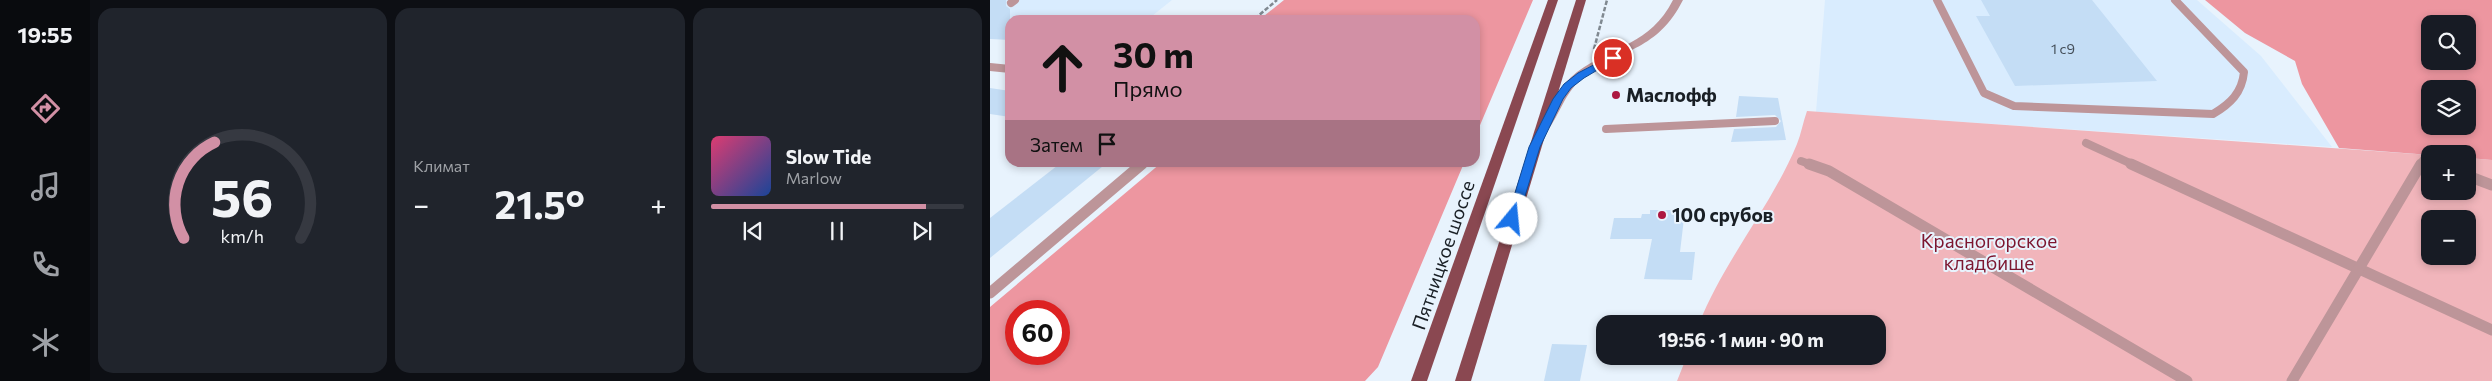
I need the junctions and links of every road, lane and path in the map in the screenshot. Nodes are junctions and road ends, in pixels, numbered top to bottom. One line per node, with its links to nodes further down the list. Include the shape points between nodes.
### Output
1 (1277, 0): 8 (path)
2 (1553, 0): 24 (main road, Пятницкое шоссе)
3 (1581, 0): 15 (main road)
4 (1607, 0): 9 (path, via 1593,48 1599,54)
5 (1678, 0): 9 (street, via 1662,26 1647,39)
6 (1937, 0): 7 (lane, via 1984,93 2014,106 2214,114 2228,106 2243,86 2244,72)
7 (2175, 0)
8 (1259, 15)
9 (1613, 58): 15 (street, via 1567,86)
10 (990, 67): 11 (lane)
11 (1005, 68)
12 (1776, 122): 13 (lane)
13 (1606, 130)
14 (2086, 143): 21 (lane)
15 (1534, 147): 25 (main road)
16 (1801, 161): 26 (lane, via 1829,171)
17 (2421, 164): 21 (lane)
18 (1138, 167): 22 (lane)
19 (2476, 179): 20 (lane)
20 (2492, 185)
21 (2359, 269): 23 (lane); 27 (lane)
22 (990, 293)
23 (2492, 330)
24 (1419, 381)
25 (1463, 381)
26 (2187, 381)
27 (2292, 381)

